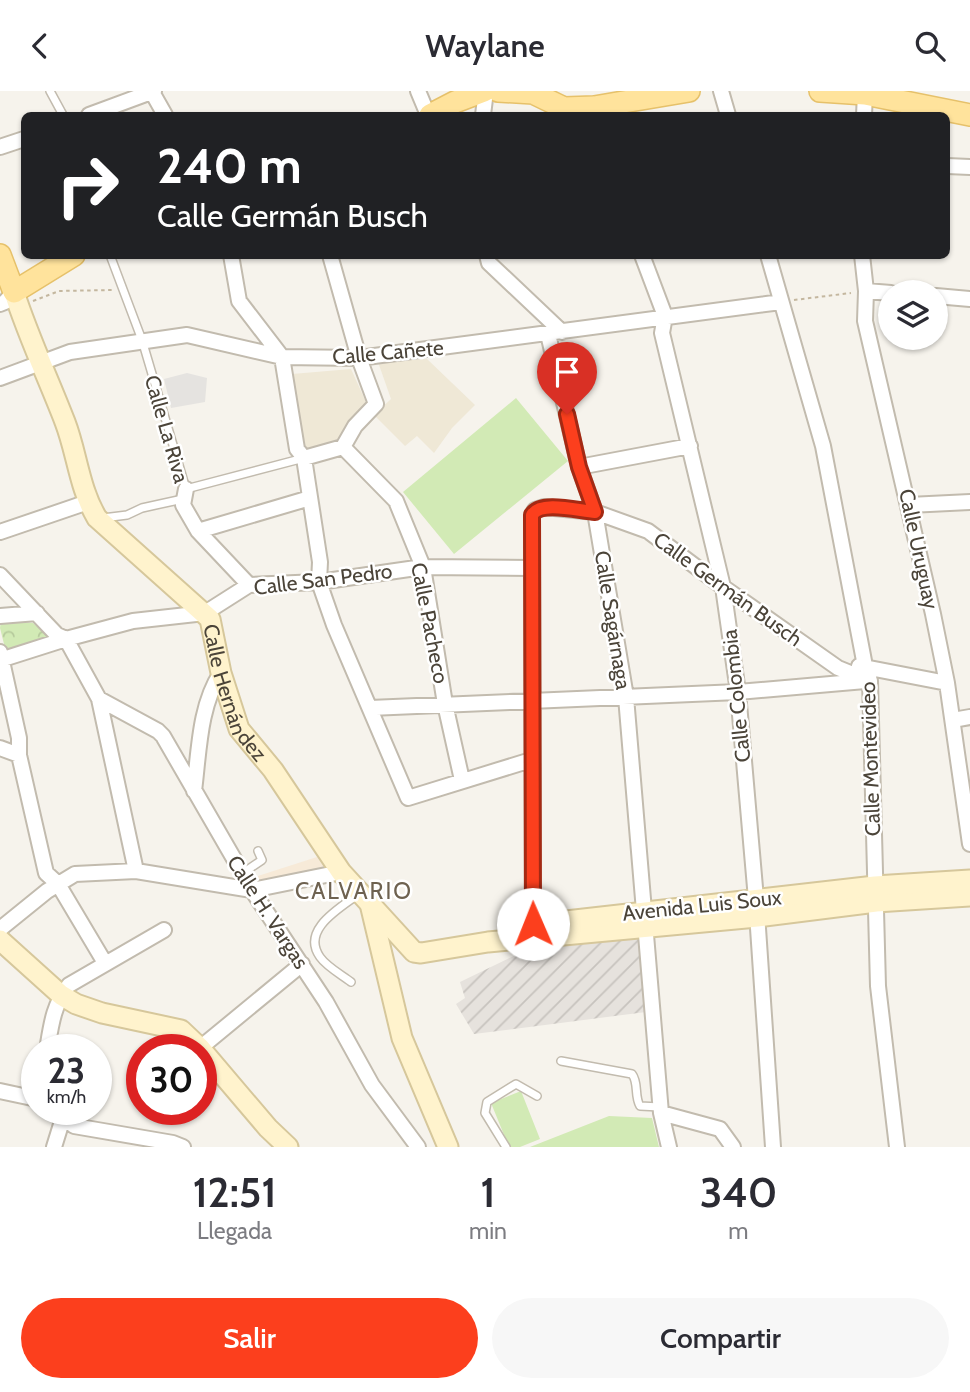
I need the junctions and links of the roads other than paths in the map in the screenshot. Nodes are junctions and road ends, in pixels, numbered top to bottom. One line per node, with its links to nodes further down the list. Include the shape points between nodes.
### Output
1 (50, 91): 13 (lane)
2 (418, 91): 16 (street)
3 (485, 91): 17 (main road); 18 (street)
4 (498, 91): 10 (main road)
5 (689, 91): 9 (main road)
6 (721, 91): 19 (street)
7 (820, 91): 11 (main road)
8 (146, 92): 14 (street); 15 (street)
9 (652, 94): 12 (main road)
10 (561, 100): 12 (main road)
11 (865, 105): 20 (main road)
12 (595, 111)
13 (60, 112)
14 (96, 112)
15 (163, 112)
16 (428, 112)
17 (435, 112)
18 (483, 112)
19 (727, 112)
20 (938, 112)
21 (950, 113): 22 (main road)
22 (970, 115)
23 (21, 140): 24 (street)
24 (0, 148)
25 (950, 166): 26 (street)
26 (970, 167)
27 (0, 255): 40 (main road)
28 (69, 259): 40 (main road)
29 (111, 259): 44 (lane, Calle La Riva)
30 (231, 259): 45 (street, via 239,301)
31 (331, 259): 46 (street)
32 (488, 259): 43 (street)
33 (644, 259): 42 (street, Calle Colombia)
34 (769, 259): 41 (street, Calle Montevideo)
35 (862, 259): 36 (street, Calle Uruguay)
36 (866, 291): 37 (street); 56 (street, Calle Uruguay, via 865,321)
37 (878, 292)
38 (948, 297): 39 (street)
39 (970, 299)
40 (11, 301): 47 (main road)
41 (781, 302): 42 (street, Calle Cañete); 72 (street, Calle Montevideo, via 823,446)
42 (665, 316): 43 (street, Calle Cañete); 49 (street, Calle Colombia, via 662,333)
43 (555, 333): 46 (street, Calle Cañete); 52 (street, Calle Sagárnaga)
44 (142, 340): 45 (street, Calle Cañete, via 187,335); 47 (street, Calle Cañete, via 70,352); 53 (lane, Calle La Riva)
45 (282, 357): 46 (street, Calle Cañete); 51 (street, via 297,449)
46 (359, 358): 50 (street, via 376,404)
47 (40, 365): 48 (street, Calle Cañete); 57 (main road, via 65,423)
48 (0, 379)
49 (690, 446): 52 (street); 66 (street, Calle Colombia)
50 (343, 447): 51 (street); 61 (street, Calle Pacheco, via 396,501)
51 (304, 458): 53 (lane); 54 (street)
52 (579, 467): 58 (street, Calle Sagárnaga)
53 (185, 494): 57 (lane, via 107,519); 59 (street, Calle La Riva, via 183,505)
54 (310, 498): 59 (street); 64 (street)
55 (970, 502): 56 (street)
56 (909, 505): 76 (street, Calle Uruguay)
57 (92, 510): 60 (street); 68 (main road, Calle Hernández)
58 (595, 512): 62 (street, Calle Germán Busch, via 544,506 535,510); 66 (street, Calle Germán Busch, via 648,531); 78 (street, Calle Sagárnaga)
59 (198, 531): 65 (street, Calle La Riva)
60 (0, 532)
61 (423, 567): 62 (street, Calle San Pedro); 64 (street, Calle San Pedro); 81 (street, Calle Pacheco)
62 (532, 568): 80 (street, Calle Germán Busch)
63 (0, 575): 67 (street)
64 (319, 582): 65 (street, Calle San Pedro); 82 (street)
65 (249, 585): 68 (street, Calle San Pedro)
66 (723, 587): 73 (street, Calle Germán Busch); 77 (street, Calle Colombia)
67 (37, 613): 69 (street); 70 (street)
68 (205, 613): 70 (street, Calle San Pedro, via 134,621); 74 (main road, Calle Hernández)
69 (0, 616)
70 (66, 639): 71 (street, Calle San Pedro); 79 (street)
71 (1, 657): 86 (street)
72 (865, 666): 73 (street); 75 (street, Calle Montevideo); 76 (street)
73 (838, 668): 75 (street, Calle Germán Busch)
74 (221, 673): 89 (street, via 204,716); 93 (main road, Calle Hernández, via 239,729 274,770)
75 (870, 681): 77 (street); 98 (street, Calle Montevideo)
76 (947, 683): 84 (street, Calle Uruguay)
77 (738, 692): 78 (street); 101 (street, Calle Colombia)
78 (626, 697): 80 (street); 102 (street, Calle Sagárnaga)
79 (99, 699): 89 (street, Calle H. Vargas, via 158,731); 92 (street)
80 (533, 701): 81 (street); 87 (street, Calle Germán Busch)
81 (445, 703): 82 (street); 88 (street, Calle Pacheco)
82 (370, 708): 88 (street, via 408,798)
83 (970, 717): 84 (street)
84 (953, 720): 90 (street, Calle Uruguay)
85 (0, 748): 86 (street)
86 (19, 755): 96 (street, via 46,873)
87 (531, 760): 88 (street); 103 (street, Calle Germán Busch)
88 (462, 780)
89 (194, 791): 94 (street, Calle H. Vargas)
90 (970, 843)
91 (258, 851): 94 (lane, via 262,860)
92 (136, 871): 96 (street, via 75,874); 97 (street)
93 (341, 872): 97 (street); 100 (main road, Calle Hernández)
94 (242, 874): 97 (street, Calle H. Vargas)
95 (970, 880): 98 (main road, Avenida Luis Soux)
96 (58, 884): 104 (street); 108 (street)
97 (252, 890): 109 (street, Calle H. Vargas)
98 (876, 894): 99 (main road, Avenida Luis Soux); 101 (main road, Avenida Luis Soux); 132 (street, Calle Montevideo, via 878,986)
99 (970, 896)
100 (365, 898): 107 (main road, Avenida Luis Soux, via 414,952); 110 (lane, via 321,924 316,936 321,958); 127 (main road, Calle Hernández, via 402,1038)
101 (757, 908): 102 (main road, Avenida Luis Soux); 131 (street, Calle Colombia)
102 (645, 919): 103 (main road, Avenida Luis Soux); 107 (main road, Avenida Luis Soux); 120 (street, Calle Sagárnaga)
103 (533, 924): 107 (main road, Avenida Luis Soux, via 490,931)
104 (0, 929)
105 (164, 930): 108 (street)
106 (0, 940): 111 (main road)
107 (438, 950)
108 (105, 963): 111 (street)
109 (302, 964): 114 (street); 126 (street, Calle H. Vargas, via 372,1085)
110 (351, 982)
111 (61, 995): 112 (street); 113 (main road, via 102,1013)
112 (50, 1034)
113 (185, 1034)
114 (217, 1034)
115 (561, 1061): 120 (lane, via 632,1074 640,1106)
116 (217, 1068): 125 (main road)
117 (0, 1091): 118 (street)
118 (21, 1096)
119 (537, 1096): 128 (lane, via 516,1084 487,1102 485,1113)
120 (661, 1110): 129 (street, Calle Sagárnaga); 130 (street, via 720,1129)
121 (56, 1125): 123 (street)
122 (74, 1125): 124 (street)
123 (54, 1147)
124 (183, 1147)
125 (288, 1147)
126 (418, 1147)
127 (448, 1147)
128 (506, 1147)
129 (669, 1147)
130 (733, 1147)
131 (773, 1147)
132 (897, 1147)

